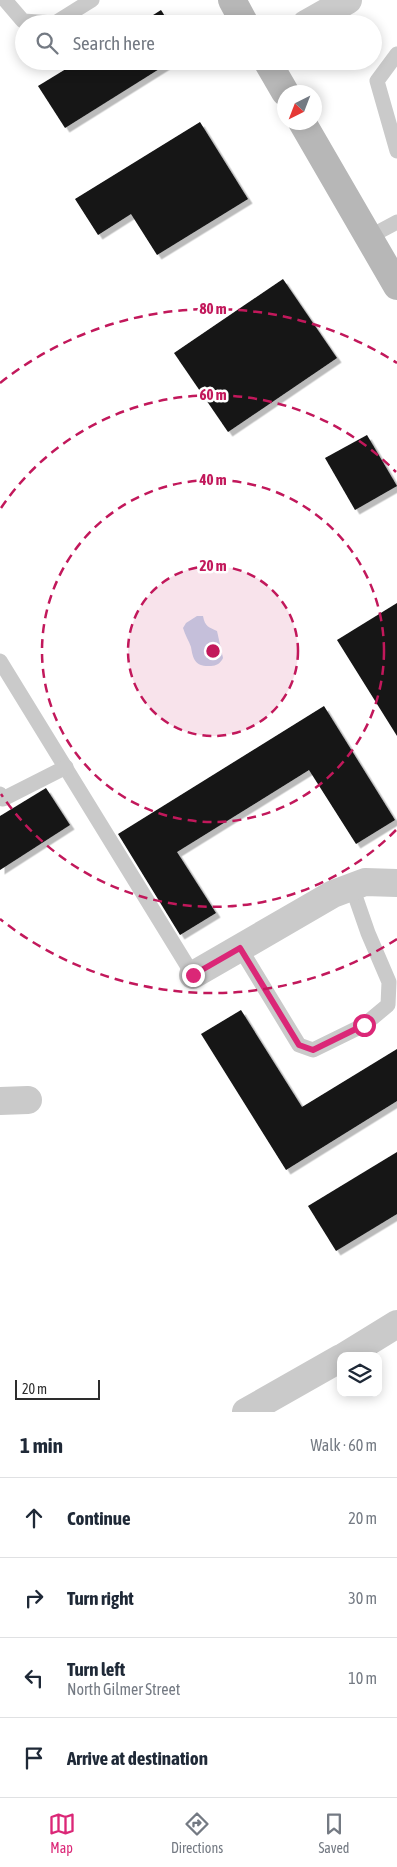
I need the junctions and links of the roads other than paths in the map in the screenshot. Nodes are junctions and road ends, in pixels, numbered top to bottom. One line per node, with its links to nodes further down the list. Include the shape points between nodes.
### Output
1 (5, 0): 5 (lane)
2 (92, 0): 6 (lane)
3 (232, 0): 7 (main road)
4 (348, 0): 8 (street)
5 (18, 15)
6 (68, 15)
7 (240, 15)
8 (322, 15)
9 (397, 54): 13 (lane, via 377,81)
10 (272, 70): 11 (main road)
11 (281, 85)
12 (307, 130): 16 (main road)
13 (394, 133): 14 (lane)
14 (397, 151)
15 (397, 222): 16 (lane)
16 (369, 237): 17 (main road)
17 (397, 286)
18 (0, 661): 19 (lane)
19 (66, 767): 20 (lane, via 3,799); 24 (lane)
20 (0, 794)
21 (397, 883): 22 (street, via 365,882)
22 (352, 887): 23 (street, via 333,894); 23 (lane, via 389,982 388,1005 364,1025 313,1050 299,1045)
23 (240, 948): 24 (street)
24 (193, 975)
25 (0, 1100): 26 (street)
26 (28, 1100)
27 (397, 1324): 28 (street)
28 (352, 1352)
29 (337, 1360): 30 (street)
30 (246, 1412)

